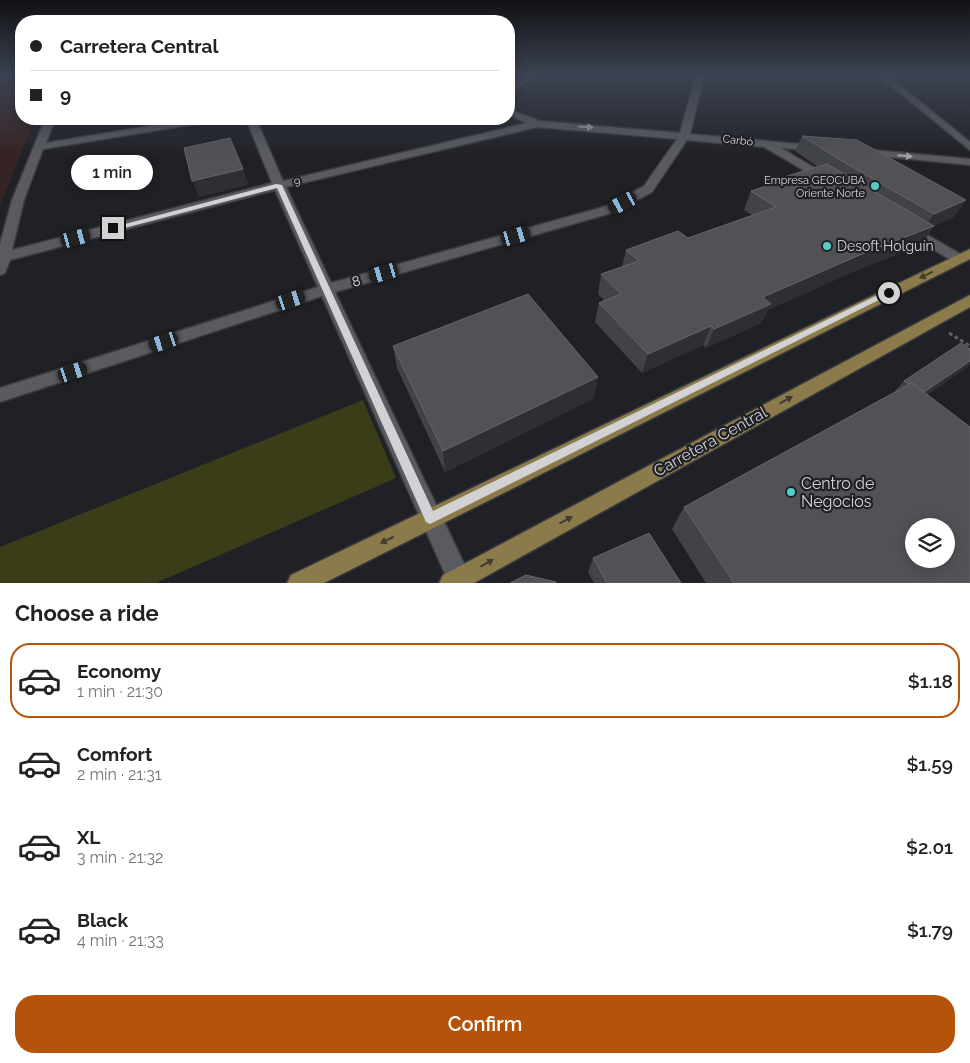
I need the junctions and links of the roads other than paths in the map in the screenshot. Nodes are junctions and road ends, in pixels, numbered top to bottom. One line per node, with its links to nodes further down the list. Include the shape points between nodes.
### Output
1 (693, 103): 8 (street, 8)
2 (916, 103): 11 (street)
3 (515, 115): 4 (street, Carbó)
4 (537, 124): 8 (street, Carbó, one-way to 8); 15 (street, 9)
5 (47, 125): 10 (street)
6 (172, 125): 10 (street)
7 (254, 125): 15 (street)
8 (685, 135): 9 (street, Carbó); 21 (street, 8, via 648,189 611,209)
9 (765, 143): 12 (street, Carbó); 16 (street)
10 (38, 147): 19 (street, via 18,200)
11 (970, 147)
12 (833, 149)
13 (853, 151): 14 (street, one-way to 14)
14 (970, 162)
15 (279, 185): 19 (street, 9); 21 (street)
16 (841, 188)
17 (900, 223): 18 (street)
18 (965, 256): 24 (main road, one-way to 24)
19 (2, 258): 20 (street)
20 (0, 270)
21 (327, 289): 23 (street, 8); 24 (street)
22 (970, 300): 25 (main road, Carretera Central, one-way to 22)
23 (0, 395)
24 (430, 518): 25 (street); 26 (main road, one-way to 26)
25 (455, 581)
26 (299, 583)

